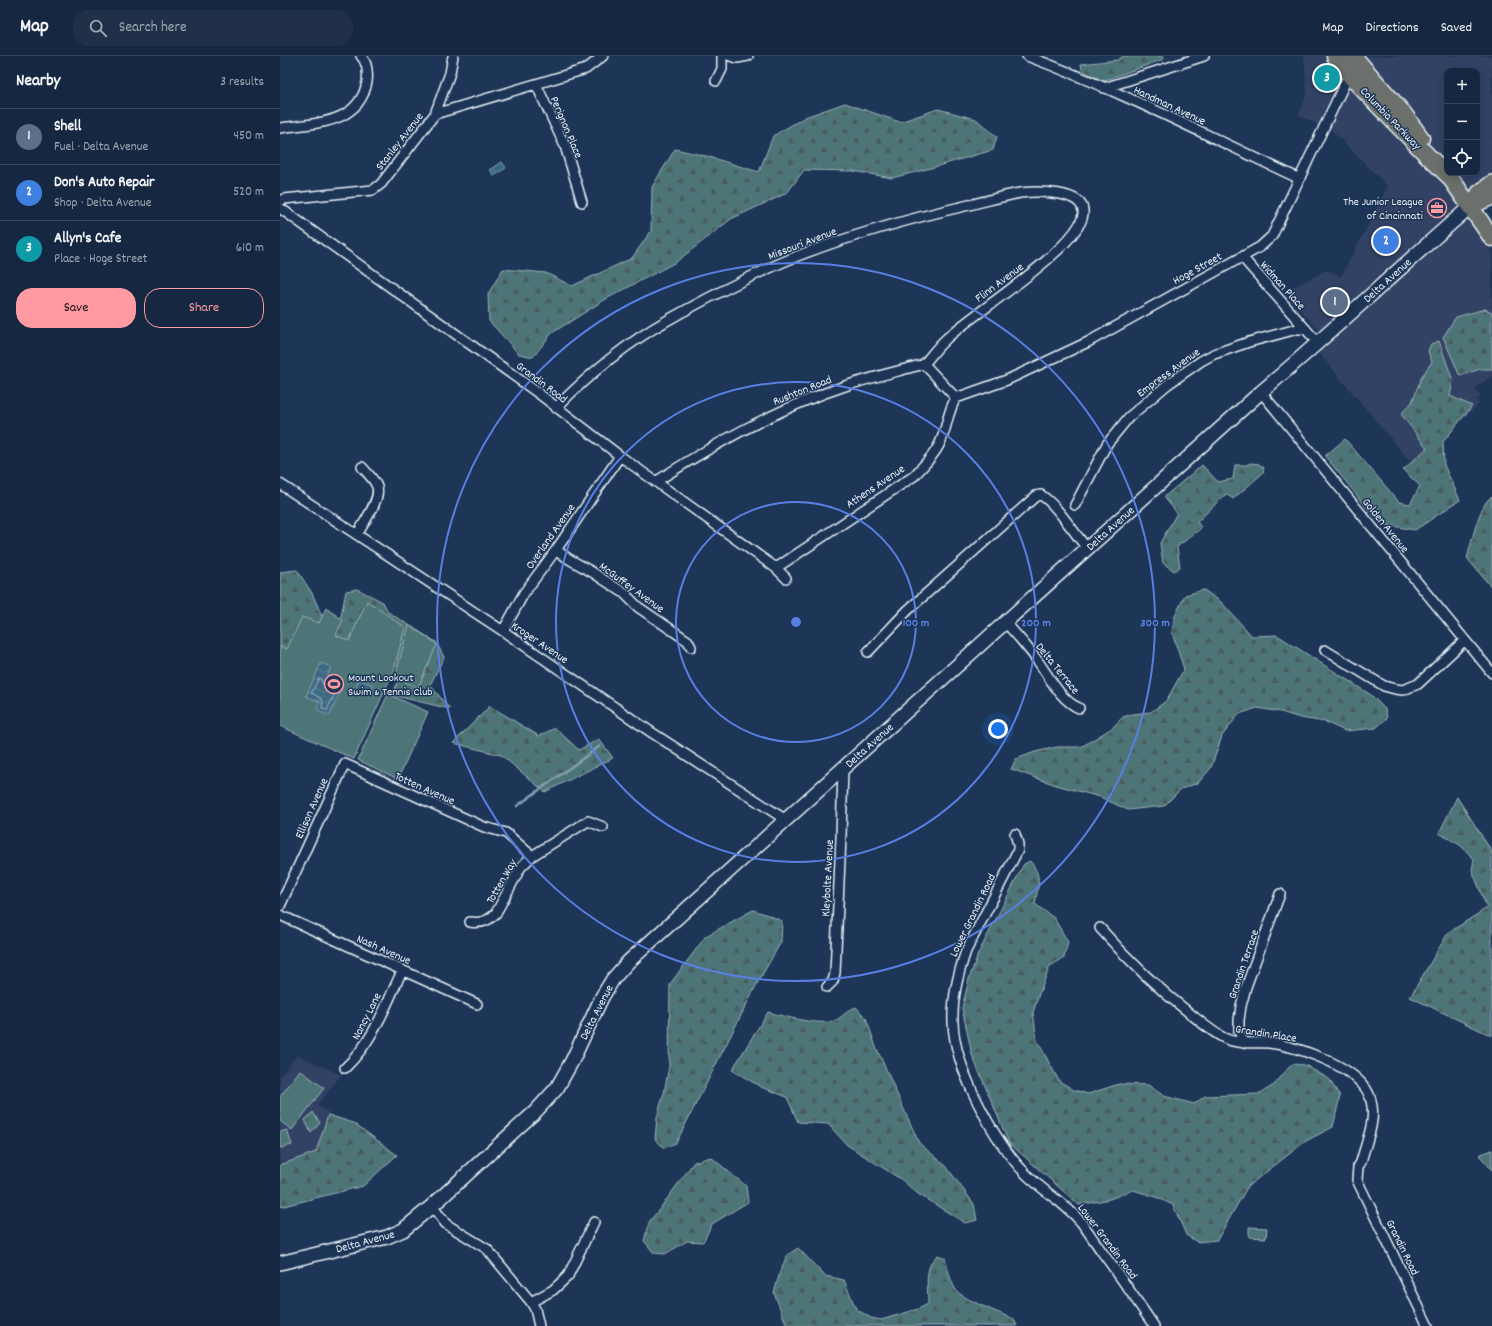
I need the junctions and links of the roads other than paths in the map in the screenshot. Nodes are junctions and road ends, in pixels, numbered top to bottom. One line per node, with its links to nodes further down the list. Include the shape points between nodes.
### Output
1 (360, 56): 15 (street, via 364,59 367,70 366,86 350,111 334,120)
2 (453, 56): 14 (street, via 450,73)
3 (603, 56): 12 (street, Stanley Avenue, via 586,69)
4 (722, 56): 11 (street, via 722,69)
5 (730, 56): 6 (street)
6 (748, 56)
7 (1027, 56): 13 (street, Handman Avenue)
8 (1204, 56): 13 (street)
9 (1335, 56): 10 (highway, Columbia Parkway, via 1344,69)
10 (1355, 66): 16 (highway, Columbia Parkway, via 1389,96); 17 (highway, Columbia Parkway, via 1416,144); 19 (street, Hoge Street)
11 (716, 81)
12 (536, 84): 14 (street, Stanley Avenue); 23 (street, Perignon Place, via 565,146)
13 (1104, 88): 19 (street, Handman Avenue)
14 (435, 114): 22 (street, Stanley Avenue, via 381,184 373,190)
15 (280, 128)
16 (1444, 169)
17 (1444, 170)
18 (1449, 176): 24 (highway, Columbia Parkway)
19 (1300, 179): 28 (street, Hoge Street, via 1272,236 1260,247)
20 (1492, 183): 24 (main road, Delta Avenue, via 1479,193)
21 (1492, 197): 24 (main road, Delta Avenue)
22 (280, 201)
23 (582, 202)
24 (1471, 206): 27 (highway, Columbia Parkway); 30 (main road, Delta Avenue)
25 (280, 208): 34 (street, Grandin Road)
26 (1084, 215): 31 (street, Flinn Avenue, via 1067,242 945,339); 34 (street, Missouri Avenue, via 1080,204 1067,196 1046,192 1022,193 892,224 842,240 734,284 666,321 611,358)
27 (1492, 238)
28 (1242, 257): 29 (street, Widman Place); 33 (street, Hoge Street, via 1082,345 1007,380)
29 (1306, 329): 30 (street); 39 (street, Empress Avenue, via 1297,329 1249,342 1214,354 1168,384 1128,417 1107,444)
30 (1318, 343): 32 (main road, Delta Avenue)
31 (924, 364): 33 (street); 37 (street, Rushton Road, via 848,385 772,415 697,455)
32 (1261, 392): 41 (main road, Delta Avenue); 47 (street, Golden Avenue)
33 (956, 398): 43 (street, Athens Avenue, via 940,443 933,456 914,476)
34 (556, 408): 35 (street, Grandin Road)
35 (620, 456): 37 (street, Grandin Road); 42 (street, Overland Avenue)
36 (362, 467): 40 (street, via 375,483 378,493)
37 (656, 481): 43 (street, Grandin Road)
38 (280, 484): 40 (street, Kroger Avenue)
39 (1075, 505)
40 (357, 535): 46 (street, Kroger Avenue)
41 (1087, 548): 45 (main road, Delta Avenue); 50 (street, via 1049,500 1041,495 1032,499 908,610)
42 (556, 550): 46 (street, Overland Avenue, via 524,593); 48 (street, McGuffey Avenue, via 624,593 638,607 688,641)
43 (776, 568): 44 (street, Grandin Road)
44 (786, 578)
45 (1005, 622): 52 (street, Delta Terrace, via 1059,690); 54 (main road, Delta Avenue)
46 (503, 631): 55 (street, Kroger Avenue)
47 (1465, 640): 49 (street, via 1418,684 1403,690 1384,686); 51 (street, Golden Avenue)
48 (691, 647)
49 (1325, 650)
50 (868, 652)
51 (1492, 673)
52 (1079, 708)
53 (345, 764): 57 (street, Totten Avenue, via 484,827); 61 (street, Ellison Avenue)
54 (843, 768): 55 (main road, Delta Avenue); 66 (street, Kleybolte Avenue, via 834,973 833,981)
55 (786, 820): 71 (main road, Delta Avenue, via 628,962 602,997 557,1088 536,1111)
56 (603, 827): 59 (street, Totten Way, via 588,821)
57 (497, 830): 59 (street, Totten Way, via 506,833)
58 (1015, 834): 76 (street, Lower Grandin Road, via 1018,850 966,951 960,968 953,1004 955,1040 980,1106 1003,1147 1027,1175 1059,1200 1081,1222)
59 (532, 856): 63 (street, Totten Way, via 521,867 492,918 482,923)
60 (1280, 894): 68 (street, Grandin Terrace, via 1241,1006 1239,1025)
61 (280, 906)
62 (280, 915): 65 (street, Nash Avenue)
63 (470, 922)
64 (1100, 928): 68 (street, Grandin Place, via 1144,976 1167,996 1216,1034)
65 (402, 971): 67 (street, Nash Avenue); 69 (street, Nancy Lane, via 371,1036)
66 (826, 987)
67 (477, 1004)
68 (1243, 1043): 70 (street, Grandin Place, via 1270,1043 1307,1052 1341,1068 1363,1084 1370,1097 1373,1112)
69 (345, 1068)
70 (1356, 1180): 77 (street, Grandin Road)
71 (432, 1206): 73 (main road, Delta Avenue, via 403,1230 387,1237); 74 (street, via 446,1224 487,1249)
72 (594, 1222): 74 (street, via 568,1276 553,1290)
73 (280, 1263)
74 (531, 1302): 75 (street)
75 (539, 1326)
76 (1154, 1326)
77 (1428, 1326)

